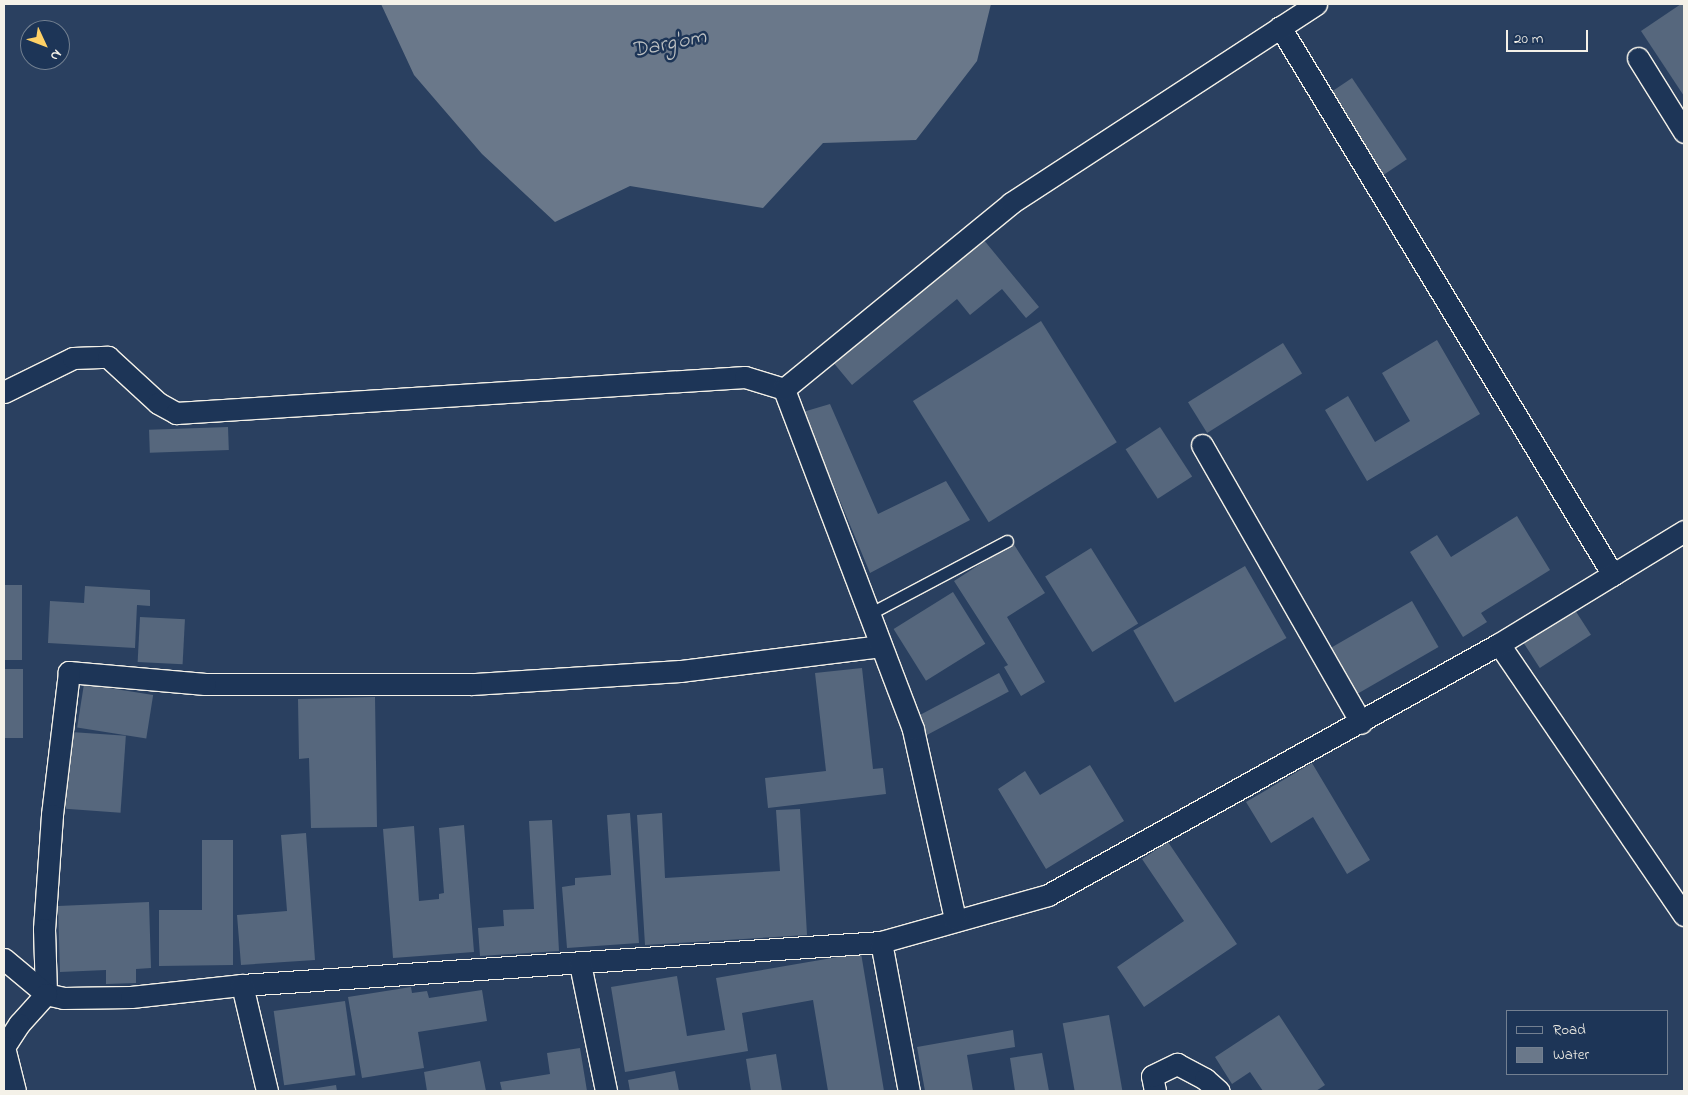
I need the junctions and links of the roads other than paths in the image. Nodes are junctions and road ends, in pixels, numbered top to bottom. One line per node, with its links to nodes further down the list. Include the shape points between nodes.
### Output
1 (1316, 4): 2 (street)
2 (1280, 28): 5 (street, via 1010,203); 10 (street)
3 (1638, 58): 4 (street)
4 (1684, 132)
5 (784, 389): 6 (street, via 745,378 176,413 158,403 108,357 73,358); 11 (street)
6 (4, 392)
7 (1202, 444): 14 (street)
8 (1684, 532): 10 (street)
9 (1007, 541): 11 (lane)
10 (1613, 575): 12 (street)
11 (869, 614): 13 (street)
12 (1499, 644): 14 (street); 15 (street)
13 (881, 646): 16 (street, via 914,729); 21 (street, via 680,671 471,684 205,684 69,672 48,872 44,929)
14 (1361, 723): 16 (street, via 1048,896)
15 (1684, 915)
16 (955, 919): 17 (street)
17 (882, 942): 19 (street); 25 (street)
18 (4, 959): 21 (street)
19 (580, 964): 20 (street); 24 (street)
20 (242, 985): 21 (street, via 131,997 63,998); 23 (street)
21 (46, 994): 22 (street, via 19,1024 4,1048)
22 (15, 1091)
23 (267, 1091)
24 (606, 1091)
25 (910, 1091)
26 (1155, 1091): 27 (street, via 1152,1076 1177,1064 1205,1079)
27 (1219, 1091)

